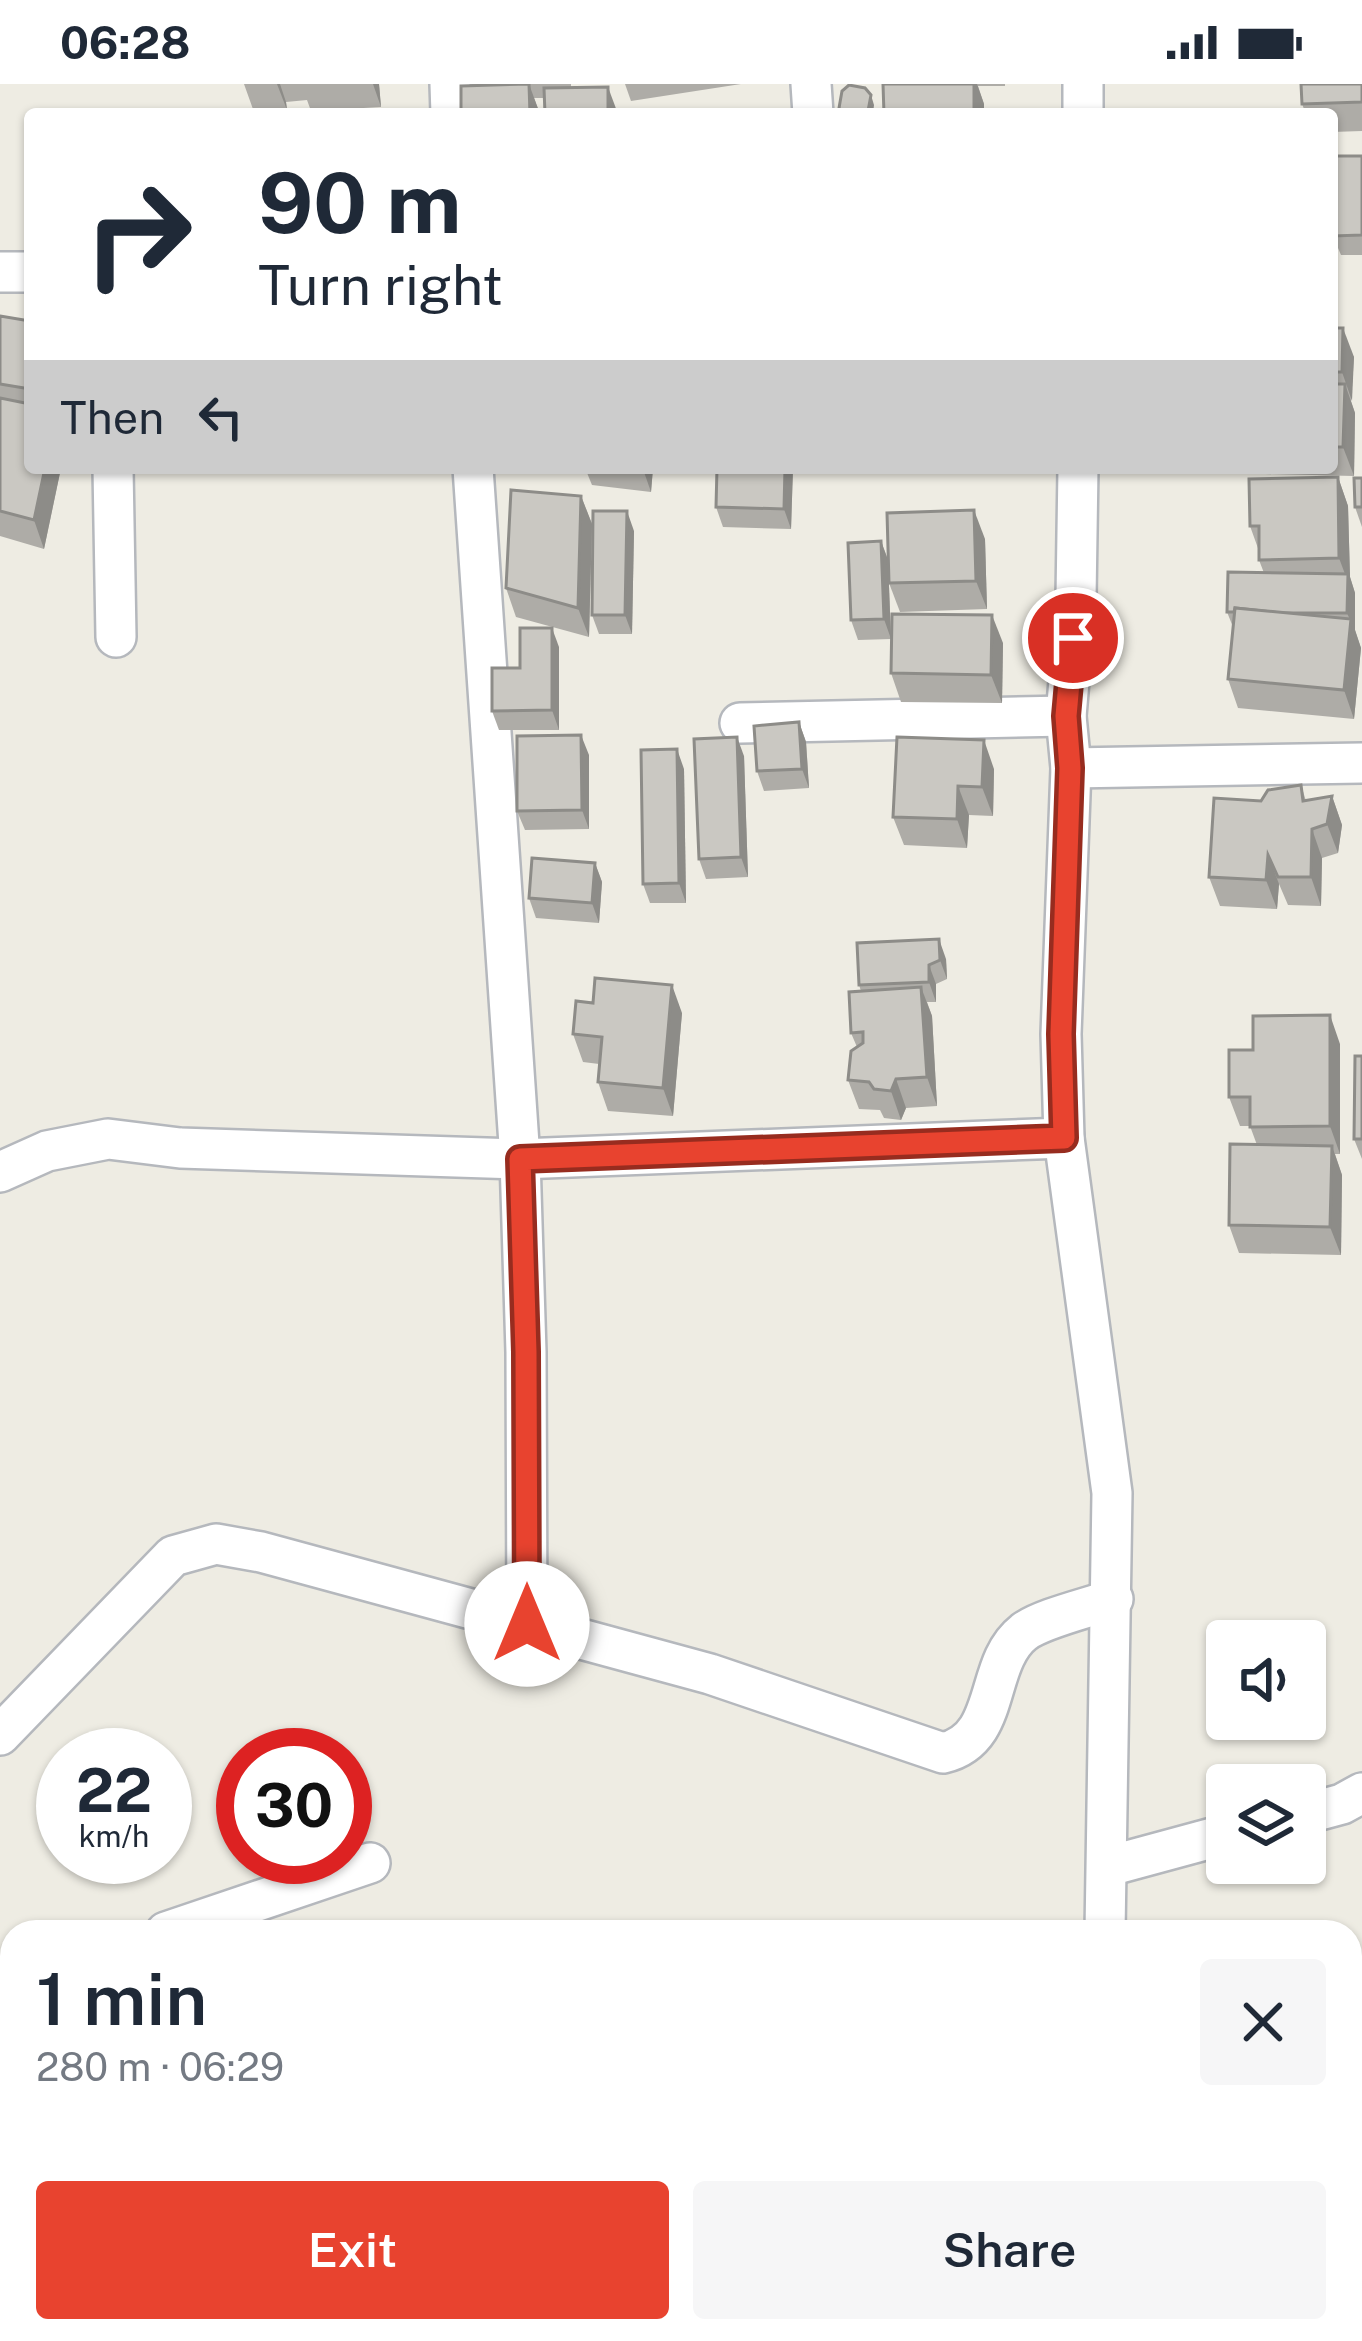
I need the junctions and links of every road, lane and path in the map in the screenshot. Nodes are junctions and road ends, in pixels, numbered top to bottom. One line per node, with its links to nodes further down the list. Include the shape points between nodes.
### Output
1 (113, 474): 4 (street)
2 (473, 474): 10 (street)
3 (1078, 474): 5 (street)
4 (116, 638)
5 (1066, 716): 6 (street); 8 (street)
6 (740, 723)
7 (1362, 763): 8 (street)
8 (1070, 768): 9 (street)
9 (1064, 1138): 10 (street); 12 (street, via 1112,1493)
10 (520, 1159): 11 (street, via 108,1139 47,1151); 13 (street)
11 (0, 1172)
12 (1113, 1599): 13 (street, via 1024,1632 975,1735 943,1753 710,1674); 18 (street)
13 (527, 1624): 14 (street, via 216,1544 173,1556)
14 (0, 1736)
15 (1362, 1792): 16 (street)
16 (1326, 1808)
17 (1206, 1840): 18 (street)
18 (1109, 1866): 21 (street)
19 (306, 1884): 20 (street)
20 (201, 1920)
21 (1107, 1920)

